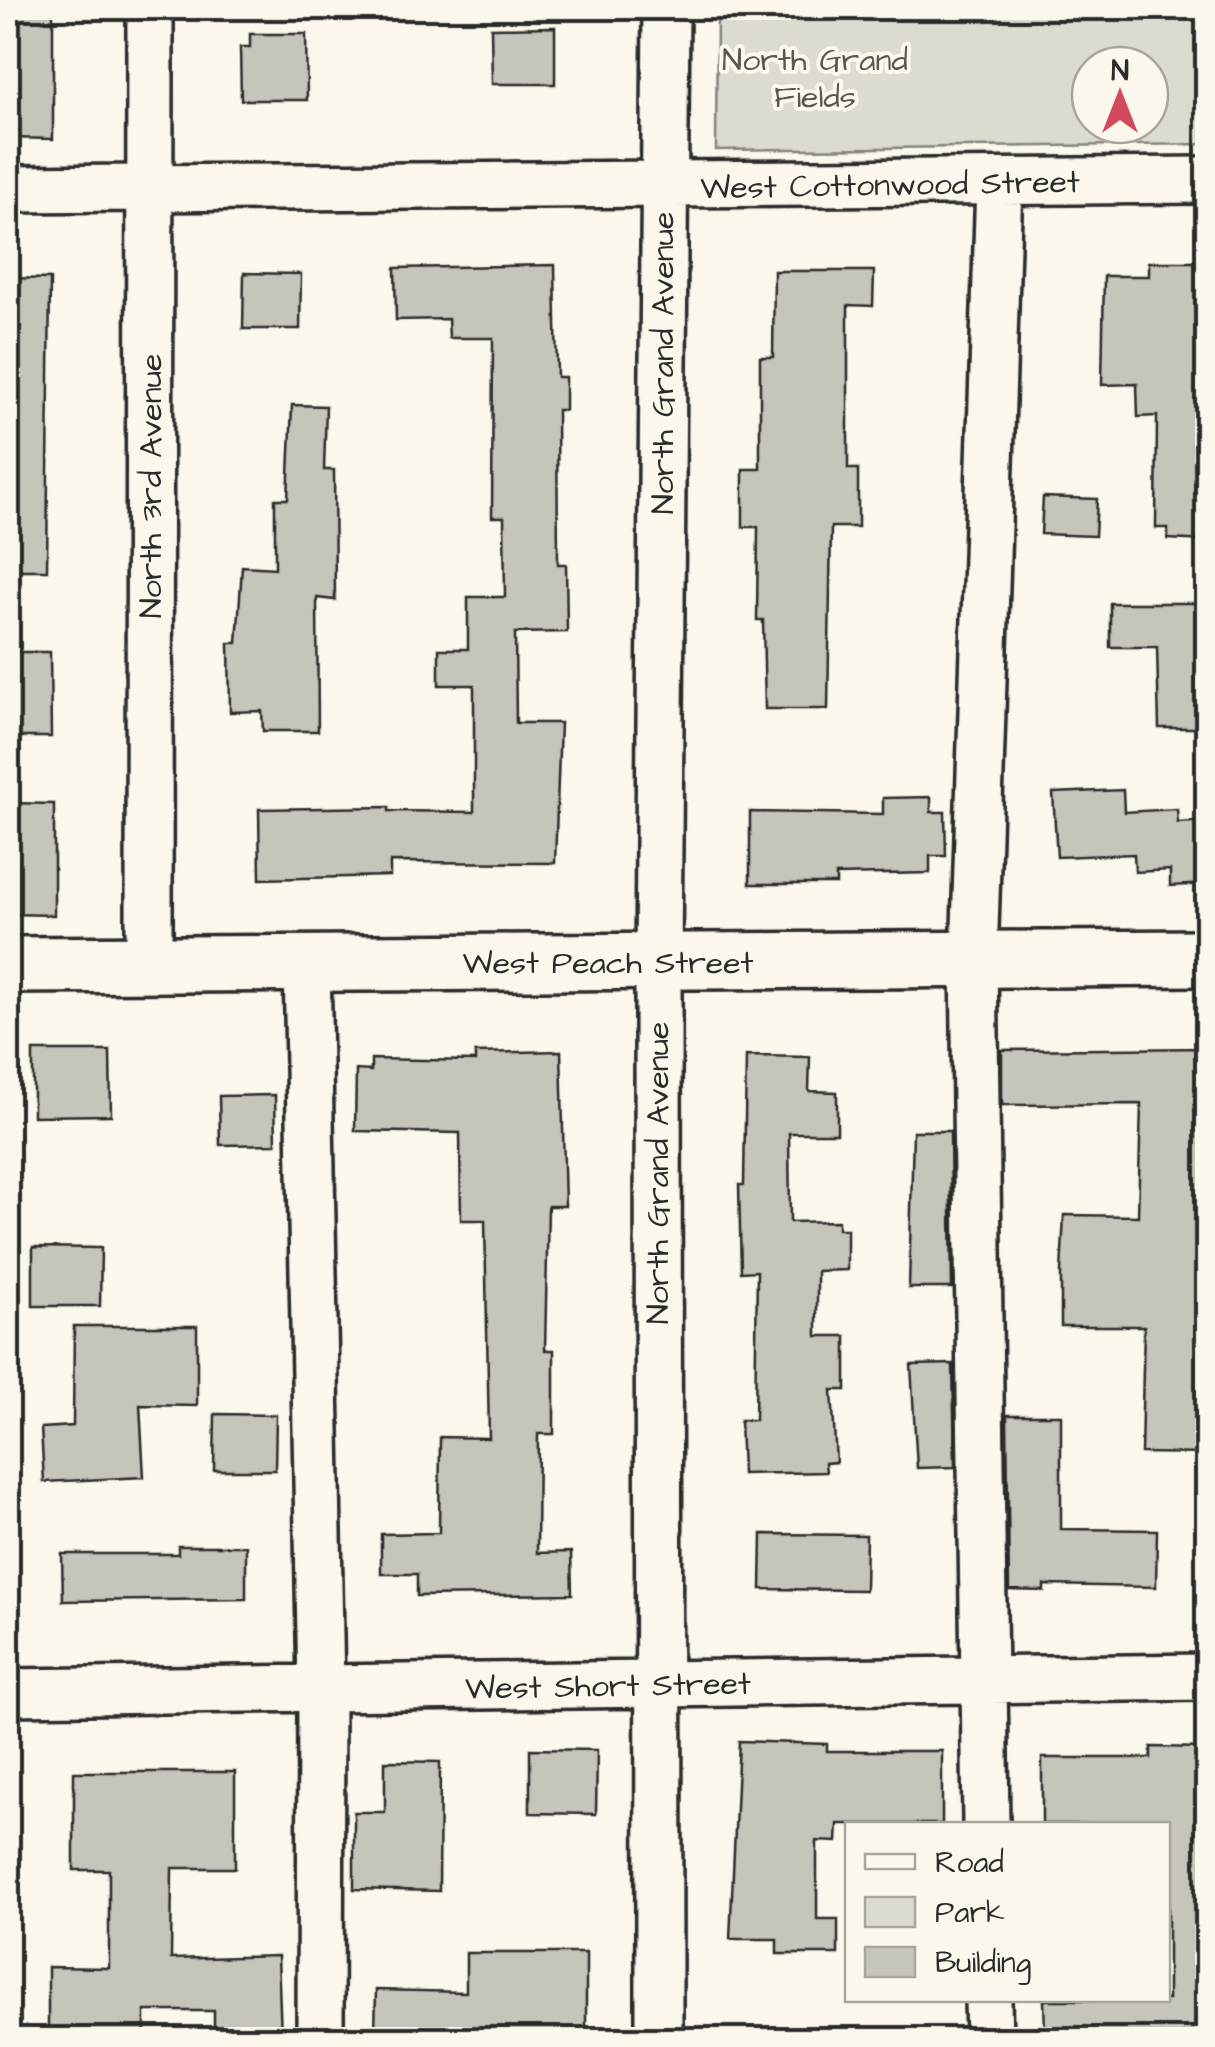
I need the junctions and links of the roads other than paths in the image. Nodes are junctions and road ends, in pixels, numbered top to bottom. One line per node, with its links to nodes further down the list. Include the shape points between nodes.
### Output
1 (150, 8): 7 (street, North 3rd Avenue)
2 (666, 8): 5 (street, North Grand Avenue)
3 (1208, 180): 4 (street, West Cottonwood Street)
4 (999, 184): 5 (street, West Cottonwood Street); 9 (street)
5 (664, 186): 7 (street, West Cottonwood Street); 10 (street, North Grand Avenue)
6 (8, 189): 7 (street, West Cottonwood Street)
7 (152, 189): 13 (street, North 3rd Avenue)
8 (1208, 958): 9 (main road, West Peach Street)
9 (974, 960): 10 (main road, West Peach Street); 15 (street)
10 (658, 962): 11 (main road, West Peach Street); 16 (street, North Grand Avenue)
11 (308, 963): 13 (main road, West Peach Street); 17 (street)
12 (8, 965): 13 (main road, West Peach Street)
13 (149, 965)
14 (1208, 1677): 15 (street, West Short Street)
15 (984, 1680): 16 (street, West Short Street); 19 (street)
16 (656, 1684): 17 (street, West Short Street); 22 (street, North Grand Avenue)
17 (321, 1688): 18 (street, West Short Street); 21 (street)
18 (8, 1692)
19 (986, 1822)
20 (988, 2002): 23 (street)
21 (320, 2040)
22 (659, 2040)
23 (989, 2040)

